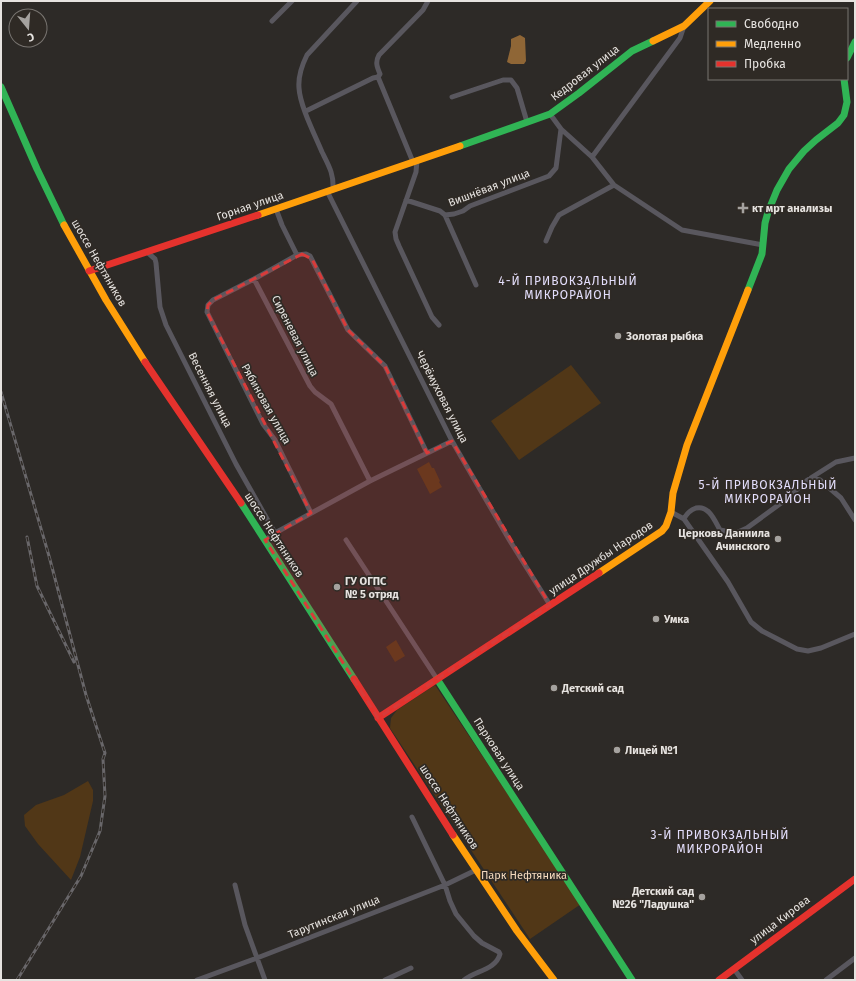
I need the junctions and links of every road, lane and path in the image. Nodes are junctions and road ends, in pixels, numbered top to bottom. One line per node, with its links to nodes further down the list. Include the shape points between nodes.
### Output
1 (292, 1): 5 (street)
2 (357, 1): 13 (street, Черёмуховая улица, via 312,49 305,60 300,74 299,89)
3 (428, 1): 9 (street, via 423,10 379,55)
4 (710, 1): 6 (street, Кедровая улица)
5 (272, 21)
6 (684, 26): 14 (street, Кедровая улица, via 632,51); 17 (street, via 680,38)
7 (855, 42): 8 (street)
8 (848, 56)
9 (378, 77): 13 (street); 18 (street)
10 (844, 80): 25 (street, улица Дружбы Народов, via 847,108 844,115 801,155 780,185 767,215)
11 (1, 87): 28 (street, шоссе Нефтяников, via 40,176)
12 (452, 97): 15 (street, via 511,80 517,88)
13 (306, 111): 20 (street, Черёмуховая улица, via 332,173)
14 (550, 114): 15 (street, Кедровая улица); 16 (street)
15 (527, 122): 18 (street, Кедровая улица)
16 (562, 129): 17 (street); 23 (street, Вишнёвая улица, via 556,168 549,176 463,211)
17 (592, 157): 19 (street)
18 (415, 161): 20 (street, Горная улица); 21 (street, via 416,172)
19 (614, 185): 24 (street, via 559,215); 25 (street, via 682,230)
20 (330, 190): 22 (street, Горная улица); 32 (street, Черёмуховая улица)
21 (406, 200): 23 (street, Вишнёвая улица); 31 (street, via 395,232 396,239 432,317)
22 (276, 209): 26 (street, Горная улица); 27 (street)
23 (445, 215): 30 (street)
24 (546, 241)
25 (764, 245): 37 (street, улица Дружбы Народов, via 687,445 673,492)
26 (147, 252): 28 (street, Горная улица); 41 (street, Весенняя улица, via 155,259 160,307 166,325 236,464)
27 (297, 255): 29 (street); 33 (street, via 306,254 312,259 348,330 385,366)
28 (89, 271): 42 (street, шоссе Нефтяников, via 133,344)
29 (254, 279): 36 (street, Сиреневая улица, via 310,386 331,404); 38 (street, Рябиновая улица, via 214,300 208,305 208,315)
30 (476, 285)
31 (439, 325)
32 (452, 441): 33 (street); 44 (street, Черёмуховая улица)
33 (427, 453): 36 (street)
34 (855, 458): 35 (street, via 836,462)
35 (811, 478): 39 (street, via 753,525 736,533 720,530 709,511 702,508 690,511); 40 (street, via 820,480 840,498)
36 (370, 481): 38 (street)
37 (671, 512): 39 (street); 44 (street, улица Дружбы Народов, via 666,526 659,534)
38 (311, 513): 41 (street)
39 (684, 519): 45 (street, via 728,582 751,622 762,631 791,646 808,651)
40 (855, 520)
41 (275, 533): 42 (street)
42 (265, 540): 47 (street, шоссе Нефтяников)
43 (346, 540): 46 (street, Парковая улица)
44 (550, 605): 46 (street, улица Дружбы Народов)
45 (855, 634)
46 (437, 680): 47 (street, улица Дружбы Народов); 62 (street, Парковая улица)
47 (378, 718): 49 (street, шоссе Нефтяников)
48 (412, 817): 52 (street)
49 (476, 870): 52 (street, Тарутинская улица); 61 (street, шоссе Нефтяников, via 518,933)
50 (855, 879): 56 (street, улица Кирова)
51 (235, 884): 53 (street, via 245,925)
52 (445, 885): 53 (street, Тарутинская улица); 60 (street, via 456,914 467,929 482,943 500,954 491,966)
53 (257, 958): 57 (street, Тарутинская улица); 58 (street)
54 (855, 958): 65 (street)
55 (411, 968): 59 (street)
56 (734, 969): 63 (street, улица Кирова); 64 (street)
57 (197, 980)
58 (265, 980)
59 (385, 980)
60 (464, 980)
61 (554, 980)
62 (632, 980)
63 (719, 980)
64 (742, 980)
65 (826, 980)

